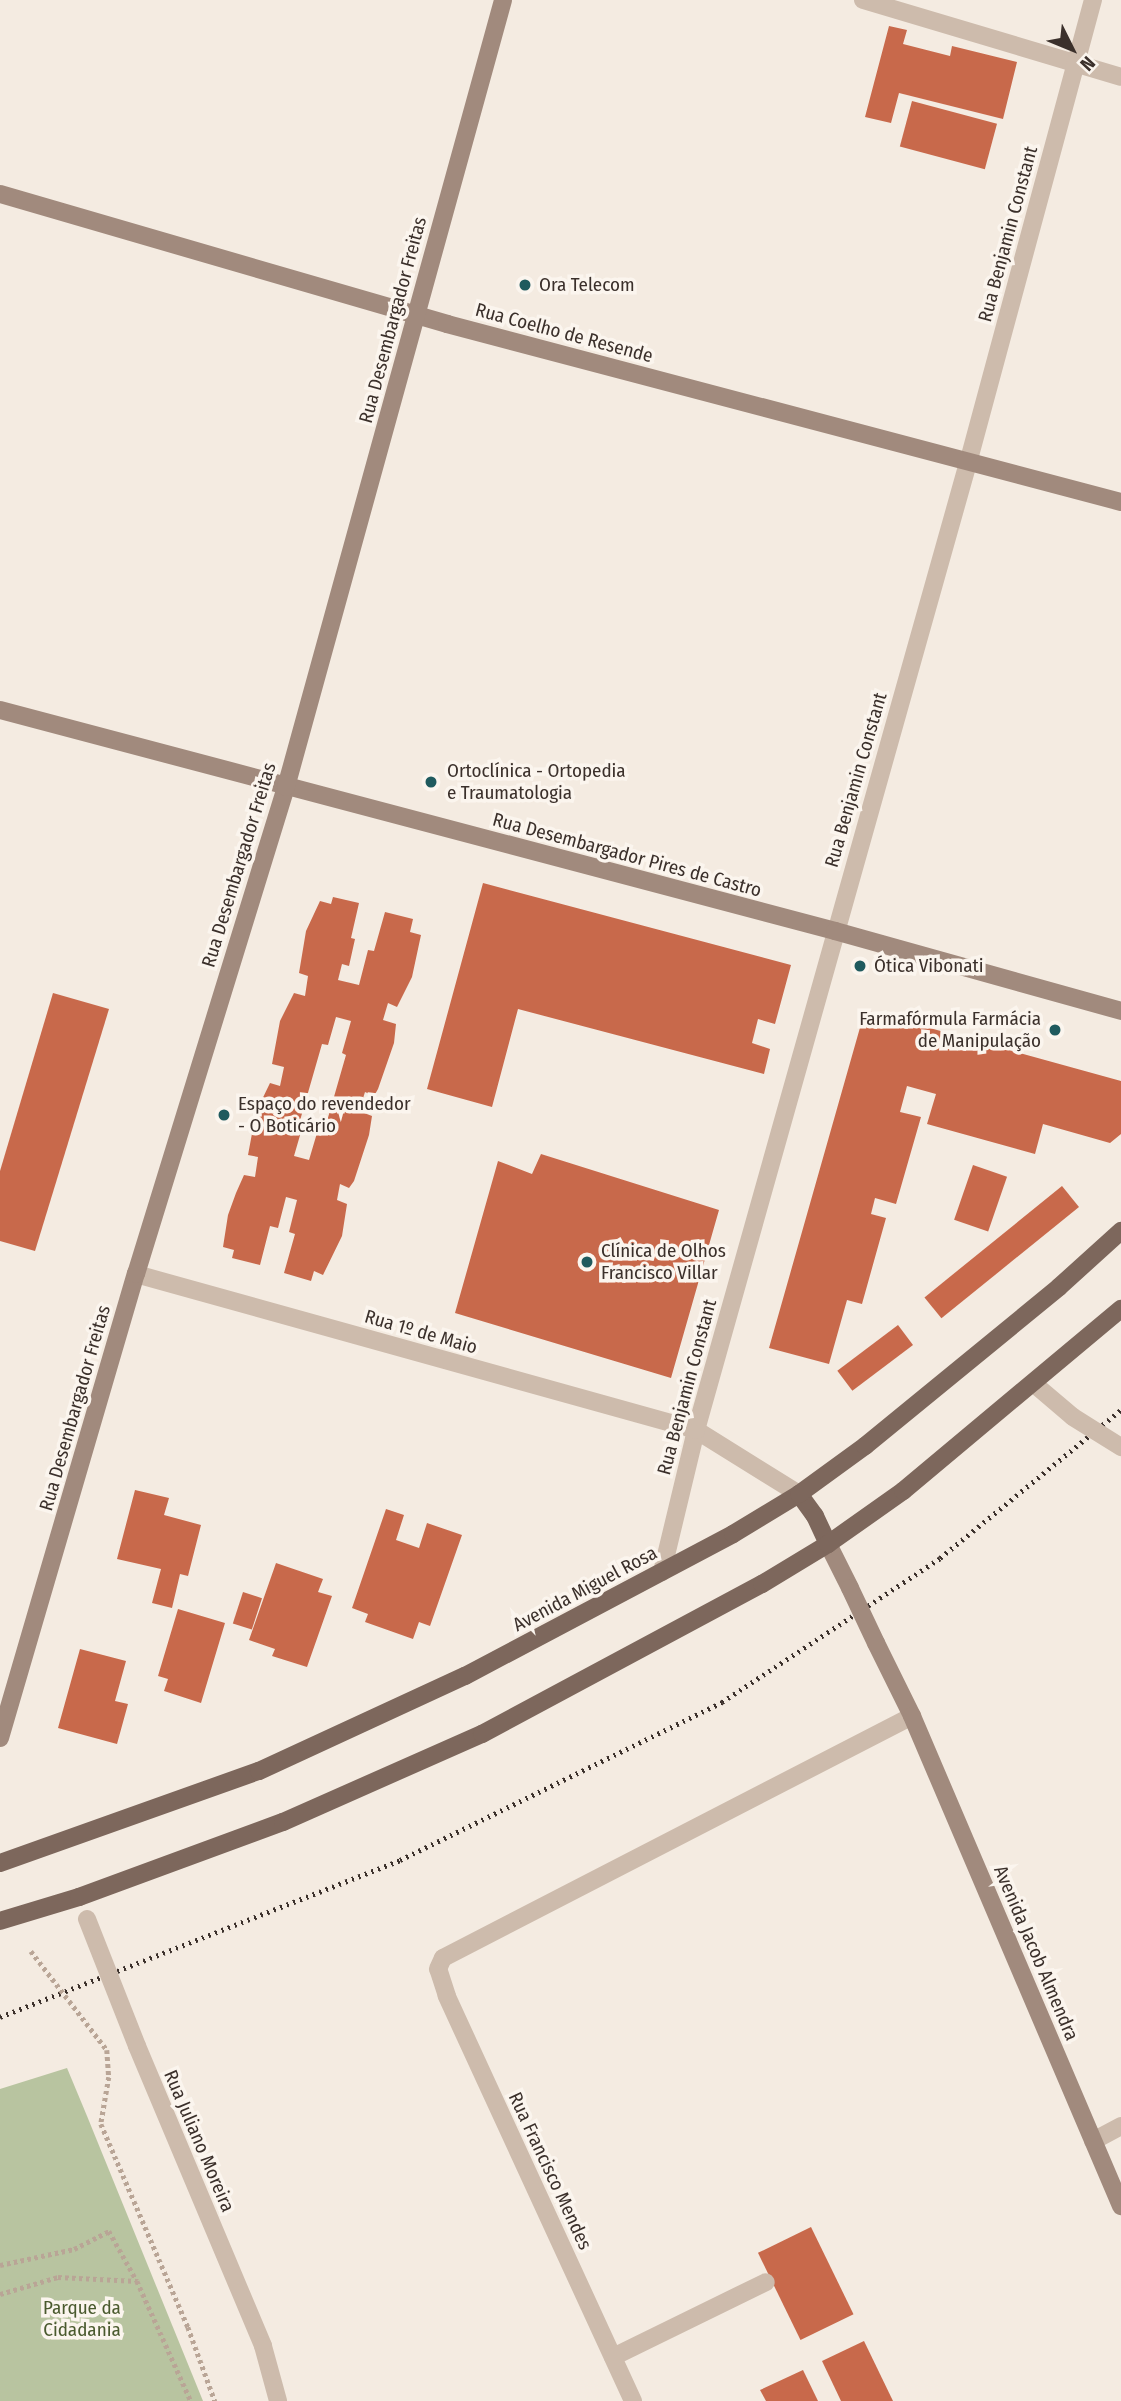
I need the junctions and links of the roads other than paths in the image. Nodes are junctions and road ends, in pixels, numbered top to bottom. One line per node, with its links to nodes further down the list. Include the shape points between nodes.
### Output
1 (503, 0): 7 (street, Rua Desembargador Freitas)
2 (863, 0): 4 (street)
3 (1093, 0): 4 (street, Rua Benjamin Constant)
4 (1075, 63): 5 (street); 8 (street, Rua Benjamin Constant)
5 (1121, 77)
6 (0, 194): 7 (street, Rua Coelho de Resende)
7 (416, 315): 8 (street, Rua Coelho de Resende); 11 (street, Rua Desembargador Freitas)
8 (968, 463): 9 (street, Rua Coelho de Resende); 12 (street, Rua Benjamin Constant)
9 (1121, 502)
10 (0, 710): 11 (street, Rua Desembargador Pires de Castro)
11 (285, 787): 12 (street, Rua Desembargador Pires de Castro); 15 (street, Rua Desembargador Freitas)
12 (835, 931): 13 (street, Rua Desembargador Pires de Castro); 18 (street, Rua Benjamin Constant)
13 (1121, 1011)
14 (1121, 1231): 20 (main road, Avenida Miguel Rosa, via 876,1437)
15 (136, 1274): 18 (street, Rua 1º de Maio); 24 (street, Rua Desembargador Freitas)
16 (1121, 1309): 17 (main road)
17 (1033, 1384): 19 (street, bridge, via 1073,1417); 21 (main road, via 903,1491)
18 (696, 1430): 20 (street, Rua 1º de Maio); 22 (street, Rua Benjamin Constant)
19 (1121, 1447)
20 (799, 1494): 21 (main road); 22 (main road, Avenida Miguel Rosa)
21 (828, 1544): 23 (street, Avenida Jacob Almendra, bridge); 26 (main road, via 482,1734 282,1822)
22 (662, 1572): 25 (main road, Avenida Miguel Rosa, via 465,1676 259,1771)
23 (912, 1716): 29 (street, Avenida Jacob Almendra); 32 (street, Rua Francisco Mendes, via 443,1958 438,1969 447,1996)
24 (0, 1738)
25 (0, 1863)
26 (79, 1897): 27 (main road); 33 (street, Rua Juliano Moreira, bridge, via 263,2346)
27 (0, 1921)
28 (1121, 2126): 29 (street)
29 (1093, 2141): 30 (street, Avenida Jacob Almendra)
30 (1121, 2206)
31 (766, 2282): 32 (street)
32 (613, 2357): 34 (street, Rua Francisco Mendes)
33 (278, 2401)
34 (633, 2401)

